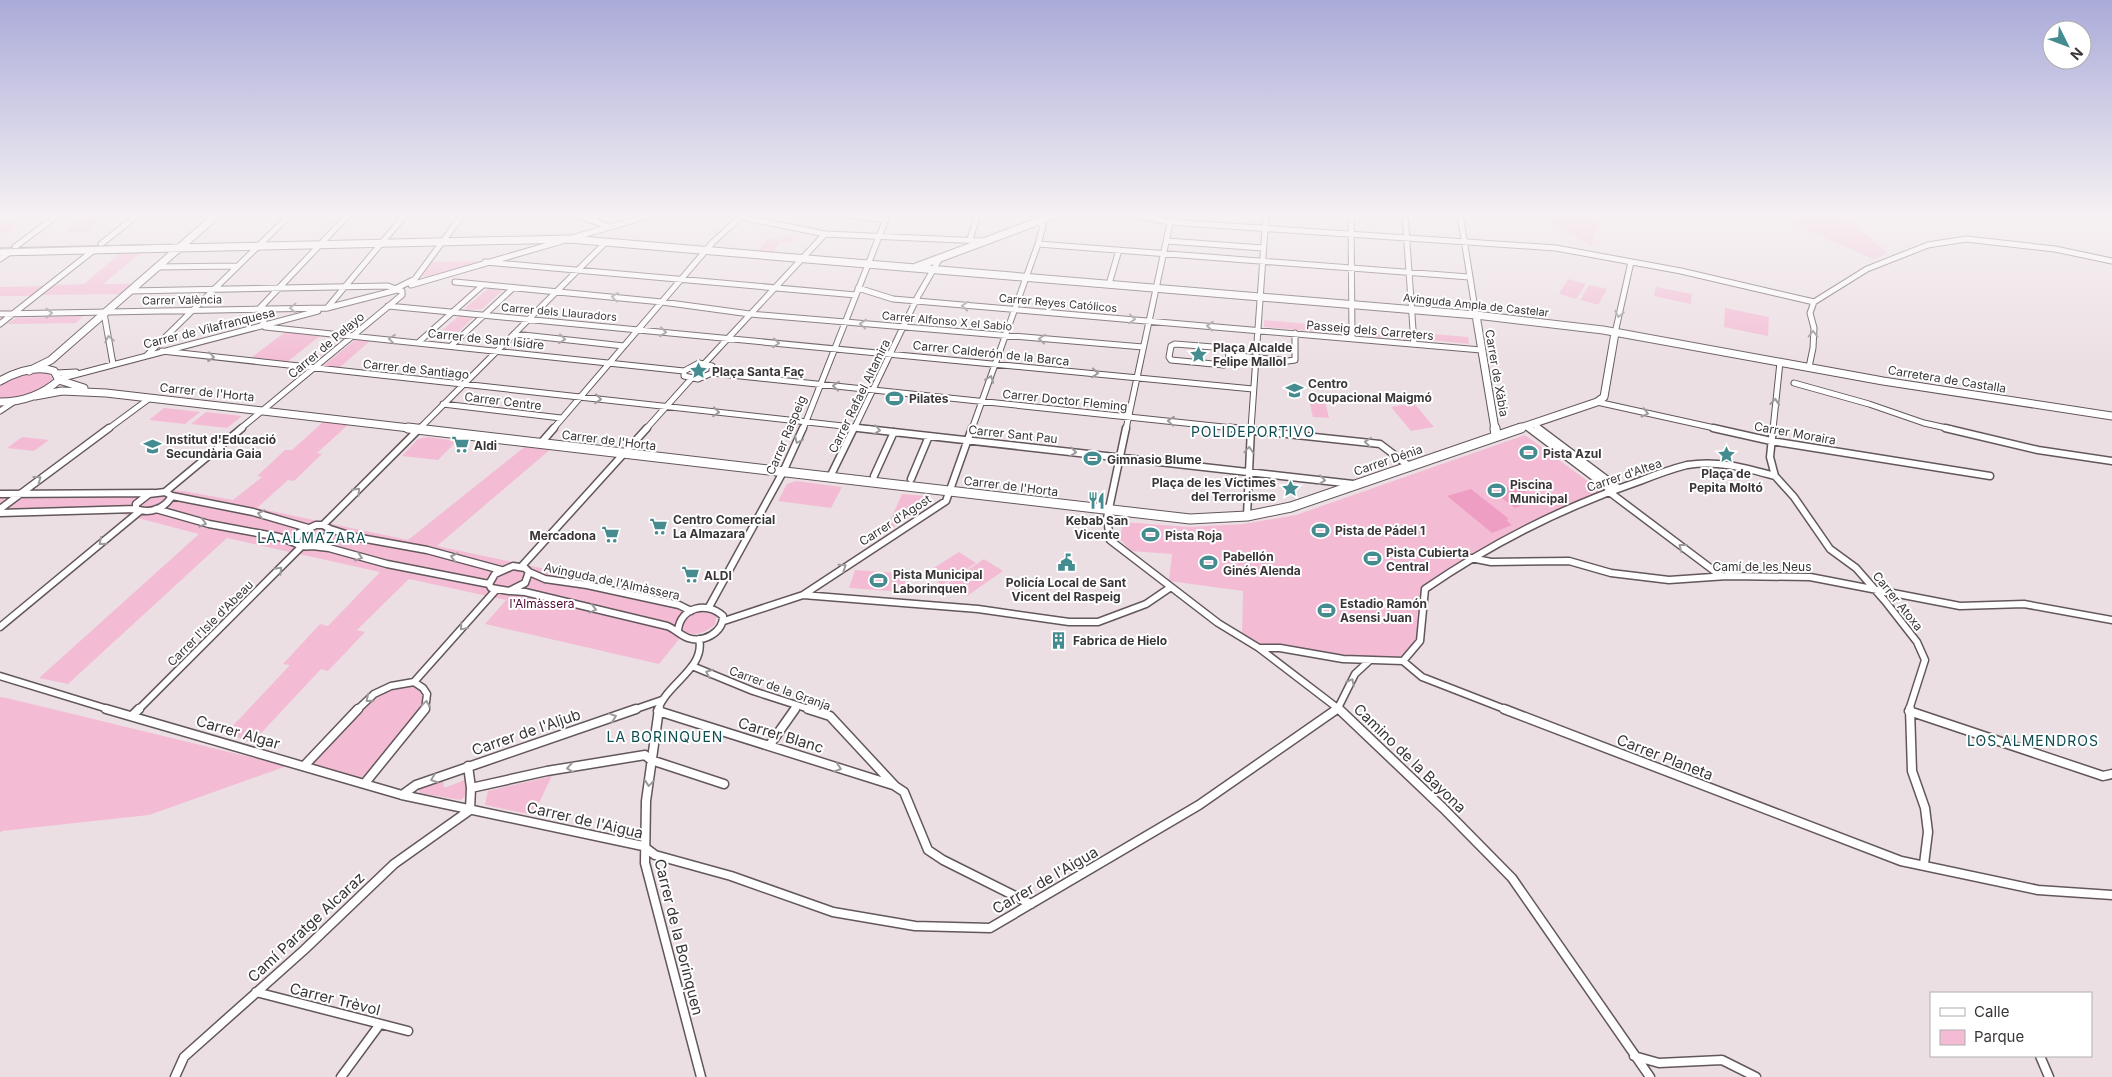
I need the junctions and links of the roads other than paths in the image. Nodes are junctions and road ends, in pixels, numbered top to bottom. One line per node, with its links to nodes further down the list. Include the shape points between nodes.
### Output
1 (76, 264): 64 (street)
2 (159, 264): 27 (main road)
3 (301, 264): 40 (street)
4 (364, 264): 39 (street)
5 (426, 264): 47 (street, via 413,282)
6 (477, 264): 47 (street, Carrer de Vilafranquesa)
7 (515, 264): 30 (street)
8 (584, 264): 30 (street)
9 (694, 264): 35 (street)
10 (796, 264): 42 (street)
11 (868, 264): 43 (street, Carrer Raspeig)
12 (871, 264): 28 (main road, Avinguda Ampla de Castelar)
13 (924, 264): 28 (main road)
14 (937, 264): 31 (street, Carrer Rafael Altamira)
15 (1030, 264): 33 (street, Carrer d'Agost)
16 (1115, 264): 37 (street)
17 (1162, 264): 44 (street)
18 (1262, 264): 50 (street)
19 (1304, 264): 29 (street)
20 (1352, 264): 29 (street)
21 (1409, 264): 32 (street)
22 (1468, 264): 34 (street)
23 (1630, 264): 78 (street, one-way to 78)
24 (1644, 264): 53 (street)
25 (1879, 264): 53 (street)
26 (237, 266): 27 (street); 45 (street)
27 (156, 267): 46 (main road)
28 (914, 268): 31 (main road, Avinguda Ampla de Castelar)
29 (1352, 268): 32 (street); 54 (street)
30 (579, 269): 35 (street); 48 (street)
31 (933, 270): 33 (main road, Avinguda Ampla de Castelar); 51 (street, Carrer Rafael Altamira)
32 (1409, 272): 34 (street); 58 (street)
33 (1025, 277): 37 (main road, Avinguda Ampla de Castelar); 60 (street, Carrer d'Agost)
34 (1469, 277): 67 (street)
35 (682, 278): 42 (street); 52 (street)
36 (455, 282): 38 (street, Carrer Alfonso X el Sabio)
37 (1109, 284): 44 (main road, Avinguda Ampla de Castelar)
38 (483, 285): 41 (street, Carrer Alfonso X el Sabio); 61 (street)
39 (345, 287): 40 (street); 47 (street, via 388,286); 56 (street)
40 (279, 288): 45 (street); 57 (street)
41 (513, 288): 48 (street, Carrer Alfonso X el Sabio); 66 (street)
42 (774, 288): 49 (street); 65 (street)
43 (858, 288): 49 (street, Carrer Raspeig); 51 (street, Carrer Reyes Católicos, via 893,299)
44 (1156, 288): 50 (main road, Avinguda Ampla de Castelar); 70 (street)
45 (213, 289): 46 (street); 59 (street)
46 (129, 291): 62 (main road)
47 (399, 291): 55 (street, Carrer de Pelayo); 56 (street, Carrer de Vilafranquesa)
48 (557, 291): 52 (street, Carrer Alfonso X el Sabio, one-way to 48); 69 (street)
49 (856, 296): 71 (street, Carrer Raspeig)
50 (1259, 296): 54 (main road, Avinguda Ampla de Castelar); 77 (street)
51 (916, 301): 60 (street, Carrer Reyes Católicos, one-way to 51); 75 (street, Carrer Rafael Altamira)
52 (662, 302): 65 (street, Carrer Alfonso X el Sabio); 76 (street)
53 (1814, 302): 106 (street, one-way to 53, via 1813,348 1814,328 1810,313)
54 (1352, 304): 58 (main road, Avinguda Ampla de Castelar); 84 (street)
55 (388, 306): 61 (street, Carrer dels Llauradors); 81 (street, Carrer de Pelayo)
56 (327, 308): 57 (street, Carrer València, one-way to 57); 68 (street, Carrer de Vilafranquesa)
57 (259, 309): 59 (street, Carrer València); 73 (street, via 263,313)
58 (1412, 309): 67 (main road, Avinguda Ampla de Castelar); 86 (street)
59 (191, 310): 62 (street, Carrer València); 95 (street)
60 (1014, 310): 70 (street, Carrer Reyes Católicos, one-way to 70); 82 (street, Carrer d'Agost)
61 (453, 312): 66 (street, Carrer dels Llauradors); 85 (street)
62 (104, 313): 64 (street, Carrer València, one-way to 62); 98 (main road); 101 (street, one-way to 62)
63 (0, 314): 64 (street, Carrer València)
64 (14, 314): 72 (street)
65 (750, 314): 71 (street, Carrer Alfonso X el Sabio); 83 (street)
66 (483, 315): 69 (street, Carrer dels Llauradors); 87 (street)
67 (1476, 315): 78 (main road, Avinguda Ampla de Castelar); 92 (main road, Carrer de Xàbia)
68 (292, 318): 73 (street, Carrer de Vilafranquesa); 74 (street, via 286,322)
69 (529, 319): 76 (street, Carrer dels Llauradors); 80 (street)
70 (1149, 321): 77 (street, Carrer Reyes Católicos, one-way to 70); 89 (street)
71 (846, 322): 75 (street, Carrer Alfonso X el Sabio, one-way to 71); 90 (street, Carrer Raspeig)
72 (0, 324)
73 (261, 326): 74 (street, Carrer de Sant Isidre); 93 (street, Carrer de Vilafranquesa)
74 (286, 328): 81 (street, Carrer de Sant Isidre)
75 (904, 328): 82 (street, Carrer Alfonso X el Sabio); 94 (street, Carrer Rafael Altamira)
76 (637, 330): 83 (street, Carrer dels Llauradors, one-way to 83); 88 (street)
77 (1258, 330): 79 (street, Passeig dels Carreters); 97 (street)
78 (1615, 332): 100 (main road, Avinguda Ampla de Castelar); 128 (main road, via 1604,397)
79 (1295, 333): 84 (street, Passeig dels Carreters); 97 (street, via 1295,360)
80 (514, 334): 88 (street, one-way to 88); 91 (street)
81 (354, 335): 85 (street, Carrer de Sant Isidre, one-way to 81); 105 (street, Carrer de Pelayo)
82 (1005, 336): 89 (street, Carrer Alfonso X el Sabio, one-way to 82); 103 (street, Carrer d'Agost)
83 (728, 338): 90 (street, Carrer Calderón de la Barca, one-way to 90); 102 (street)
84 (1352, 338): 86 (street, Passeig dels Carreters)
85 (420, 341): 87 (street, Carrer de Sant Isidre)
86 (1414, 344): 92 (street, Passeig dels Carreters)
87 (452, 345): 91 (street, Carrer de Sant Isidre)
88 (624, 346): 99 (street)
89 (1143, 347): 112 (street)
90 (835, 348): 94 (street, Carrer Calderón de la Barca); 118 (street, Carrer Raspeig)
91 (497, 350): 99 (street, Carrer de Sant Isidre); 117 (street)
92 (1481, 350): 143 (main road, Carrer de Xàbia)
93 (162, 351): 95 (street, Carrer de Vilafranquesa); 105 (street, Carrer de Santiago, one-way to 105)
94 (892, 353): 103 (street, Carrer Calderón de la Barca); 120 (street, Carrer Rafael Altamira)
95 (146, 355): 101 (street, Carrer de Vilafranquesa)
96 (1230, 355): 96 (street, via 1226,348 1175,344 1171,346 1169,357 1171,360 1224,365); 97 (street)
97 (1256, 357): 119 (street)
98 (51, 360): 107 (main road); 111 (main road)
99 (610, 362): 108 (street, Carrer de Sant Isidre); 123 (street)
100 (1780, 362): 106 (main road, Carretera de Castalla); 145 (street, one-way to 100)
101 (113, 364): 104 (street, Carrer de Vilafranquesa)
102 (705, 364): 108 (street, via 692,365); 109 (street, via 713,368)
103 (996, 364): 112 (street, Carrer Calderón de la Barca, one-way to 112); 126 (street, Carrer d'Agost, one-way to 103)
104 (97, 368): 110 (street, Carrer de Vilafranquesa); 111 (street, Carrer de Vilafranquesa)
105 (314, 368): 117 (street, Carrer de Santiago); 131 (street, Carrer de Pelayo)
106 (1808, 368): 133 (main road, Carretera de Castalla)
107 (29, 371): 111 (main road); 114 (main road)
108 (684, 371): 113 (street, via 684,376)
109 (712, 373): 113 (street, via 701,379); 118 (street, Carrer Doctor Fleming)
110 (78, 374): 111 (street, Carrer de Vilafranquesa); 115 (street, Carrer de Vilafranquesa)
111 (56, 375): 115 (main road, Carrer de l'Horta); 122 (main road, via 50,388)
112 (1138, 377): 119 (street, Carrer Calderón de la Barca); 134 (street)
113 (691, 379): 130 (street)
114 (1, 380)
115 (69, 383): 121 (main road, Carrer de l'Horta)
116 (1794, 383): 149 (street, via 1924,423 2038,450)
117 (463, 384): 123 (street, Carrer de Santiago); 129 (street)
118 (819, 385): 120 (street, Carrer Doctor Fleming, one-way to 118); 136 (street, Carrer Raspeig)
119 (1253, 389): 140 (street)
120 (874, 390): 126 (street, Carrer Doctor Fleming); 138 (street, Carrer Rafael Altamira)
121 (106, 393): 122 (main road, Carrer de l'Horta, via 47,392); 124 (main road, Carrer de l'Horta)
122 (36, 396): 125 (main road, Carrer de l'Horta)
123 (580, 397): 130 (street, Carrer de Santiago, one-way to 130); 135 (street)
124 (150, 398): 131 (main road, Carrer de l'Horta); 164 (street, one-way to 124)
125 (16, 401): 127 (main road, Carrer de l'Horta); 132 (street)
126 (982, 401): 134 (street, Carrer Doctor Fleming); 144 (street, Carrer d'Agost)
127 (0, 402)
128 (1597, 402): 137 (main road, Carrer Dénia); 145 (street, Carrer Moraira, one-way to 145)
129 (443, 404): 135 (street, Carrer Centre); 139 (street)
130 (667, 406): 136 (street, Carrer Sant Pau, one-way to 136); 147 (street)
131 (263, 410): 139 (main road, Carrer de l'Horta); 162 (street, Carrer de Pelayo)
132 (0, 411)
133 (2112, 416)
134 (1130, 417): 140 (street, Carrer Doctor Fleming, one-way to 134); 148 (street)
135 (561, 418): 146 (street)
136 (806, 422): 138 (street, Carrer Sant Pau); 151 (street, Carrer Raspeig, one-way to 151)
137 (1529, 425): 143 (main road, Carrer Dénia); 159 (street)
138 (855, 428): 141 (street, Carrer Sant Pau, one-way to 141); 156 (street, Carrer Rafael Altamira)
139 (416, 430): 146 (main road, Carrer de l'Horta); 171 (street, one-way to 139)
140 (1251, 430): 150 (street, Carrer Doctor Fleming, one-way to 140, via 1380,444); 152 (street, one-way to 140)
141 (894, 432): 142 (street, Carrer Sant Pau); 153 (street)
142 (928, 436): 144 (street, Carrer Sant Pau); 157 (street)
143 (1496, 436): 150 (main road, Carrer Dénia)
144 (969, 440): 148 (street, Carrer Sant Pau, one-way to 148); 160 (street, Carrer d'Agost)
145 (1771, 441): 154 (street); 155 (street, Carrer Moraira)
146 (540, 444): 147 (main road, Carrer de l'Horta)
147 (623, 454): 151 (main road, Carrer de l'Horta); 177 (street)
148 (1120, 456): 152 (street, Carrer Sant Pau); 168 (street)
149 (2112, 461)
150 (1409, 466): 158 (main road, Carrer Dénia)
151 (783, 472): 156 (main road, Carrer de l'Horta); 187 (street, Carrer Raspeig)
152 (1248, 472): 158 (street, Carrer Sant Pau, one-way to 158); 170 (street)
153 (874, 476)
154 (1774, 476): 159 (street, Carrer d'Altea, via 1734,464 1692,464); 183 (street, Carrer Atoxa, via 1794,497 1830,549 1856,568)
155 (1990, 476)
156 (830, 477): 160 (main road, Carrer de l'Horta)
157 (911, 479)
158 (1357, 485): 170 (main road, Carrer Dénia, via 1291,507)
159 (1612, 490): 176 (street, Carrer d'Altea, via 1526,527); 180 (street, one-way to 159)
160 (950, 491): 168 (main road, Carrer de l'Horta); 186 (street, Carrer d'Agost, one-way to 160, via 946,501)
161 (154, 492): 162 (street); 164 (street); 167 (street, via 138,500 135,507)
162 (165, 492): 165 (street)
163 (0, 494): 164 (street)
164 (18, 494): 169 (street)
165 (172, 496): 166 (street); 172 (street, one-way to 165, via 253,512)
166 (156, 509): 167 (street); 174 (street, one-way to 174)
167 (138, 510): 169 (street); 191 (street, one-way to 191)
168 (1109, 510): 170 (main road, Carrer Dénia, via 1190,519); 182 (street, Camino de la Bayona, via 1107,528 1110,540)
169 (0, 511)
170 (1247, 516)
171 (323, 525): 172 (street); 173 (street)
172 (308, 528): 174 (street, Carrer l'Isle d'Abeau, via 295,537)
173 (330, 529): 175 (street, via 324,540); 178 (street, one-way to 173)
174 (298, 544): 175 (street); 205 (street, Carrer l'Isle d'Abeau, one-way to 174)
175 (312, 546): 181 (street, one-way to 181)
176 (1471, 558): 180 (street, Camí de les Neus, via 1490,562 1569,561 1611,573 1669,580); 196 (street, Carrer d'Altea, via 1425,589 1420,641)
177 (521, 566): 178 (street); 179 (street, Avinguda de l'Almàssera)
178 (501, 570): 181 (street)
179 (529, 572): 185 (street, via 528,580); 188 (street, Avinguda de l'Almàssera, via 547,580 679,605)
180 (1721, 576): 183 (street, Camí de les Neus, via 1810,577)
181 (489, 584): 184 (street)
182 (1171, 587): 186 (street, via 1146,604 1098,622 1069,622 978,609); 194 (street, Camino de la Bayona, via 1218,623)
183 (1873, 588): 189 (street, Camí de les Neus, via 1960,606 2024,604); 204 (street, Carrer Atoxa, via 1917,642 1925,660)
184 (495, 591): 185 (street); 199 (street, one-way to 199)
185 (511, 591): 192 (street, one-way to 192)
186 (803, 595): 190 (street, Carrer d'Agost)
187 (710, 607): 188 (street); 190 (street, via 721,613)
188 (691, 611): 192 (street, via 678,623)
189 (2112, 620)
190 (724, 621): 193 (street, via 715,633)
191 (0, 628)
192 (678, 630): 193 (street, via 683,636)
193 (699, 639): 197 (street, Carrer de la Borinquen, via 701,652)
194 (1259, 648): 195 (street); 202 (street, Camino de la Bayona)
195 (1369, 661): 196 (street); 202 (street, one-way to 195, via 1355,674)
196 (1402, 661): 218 (street, Carrer Planeta, via 1422,677 1876,854)
197 (692, 666): 200 (street, Carrer de la Borinquen); 201 (street, Carrer de la Granja, one-way to 197, via 753,692)
198 (0, 676): 205 (street, Carrer Algar)
199 (414, 682): 208 (street, one-way to 208, via 391,686 374,694); 211 (street, one-way to 199, via 425,711 427,694)
200 (662, 700): 203 (street, Carrer de la Borinquen); 209 (street, Carrer de l'Aljub, one-way to 200)
201 (797, 706): 206 (street); 213 (street, Carrer de la Granja, via 830,716)
202 (1338, 708): 220 (street, Carrer de l'Aigua, via 1198,805); 224 (street, Camino de la Bayona, via 1512,878)
203 (658, 711): 206 (street, Carrer Blanc); 207 (street, Carrer de la Borinquen)
204 (1909, 711): 210 (street, via 2103,776); 218 (street, Carrer Atoxa, via 1912,771 1926,808 1928,832)
205 (133, 715): 208 (street, Carrer Algar)
206 (769, 746): 213 (street, Carrer Blanc, one-way to 213)
207 (651, 760): 212 (street); 214 (street, one-way to 214, via 645,755 547,771); 217 (street, Carrer de la Borinquen, one-way to 217)
208 (304, 766): 211 (street, Carrer Algar)
209 (468, 766): 214 (street); 215 (street, Carrer de l'Aljub, one-way to 215, via 416,785)
210 (2112, 774)
211 (365, 783): 215 (street, Carrer Algar)
212 (724, 784)
213 (895, 786): 220 (street, Carrer de la Granja, via 904,792 928,850)
214 (471, 788): 216 (street)
215 (402, 795): 216 (street, Carrer Algar)
216 (470, 810): 217 (street, Carrer de l'Aigua); 221 (street, Camí Paratge Alcaraz, via 394,864)
217 (644, 846): 220 (street, Carrer de l'Aigua, via 655,855 731,876 833,912 873,920 915,926 990,928); 228 (street, Carrer de la Borinquen, via 645,862)
218 (1924, 864): 219 (street, Carrer Planeta, via 2038,890)
219 (2112, 895)
220 (1031, 904)
221 (256, 992): 222 (street, Carrer Trèvol); 226 (street, Camí Paratge Alcaraz, via 184,1057)
222 (380, 1024): 223 (street, Carrer Trèvol); 227 (street)
223 (408, 1031)
224 (1634, 1056): 229 (street, Camino de la Bayona); 230 (street, via 1659,1063 1722,1060)
225 (2040, 1057): 231 (street)
226 (176, 1077)
227 (341, 1077)
228 (701, 1077)
229 (1650, 1077)
230 (1756, 1077)
231 (2050, 1077)

